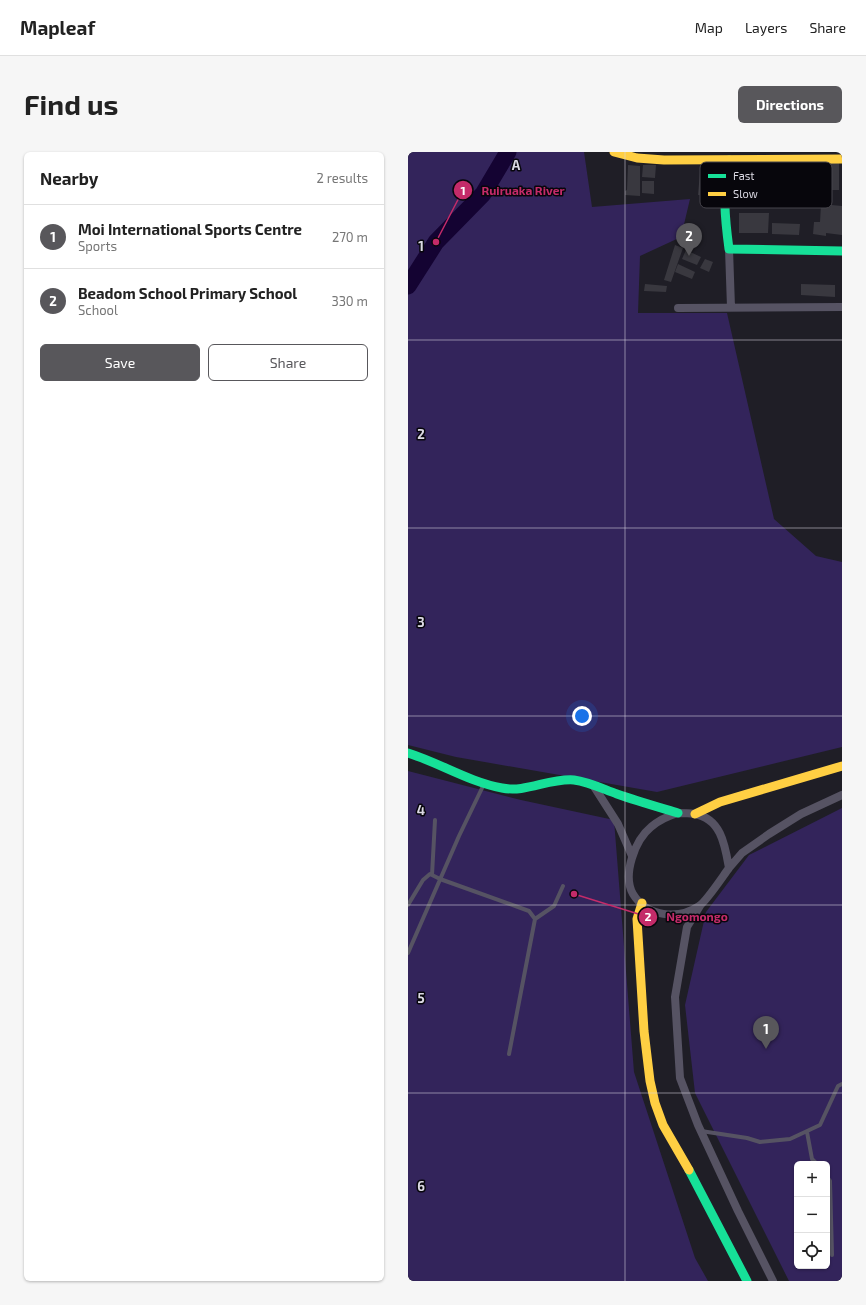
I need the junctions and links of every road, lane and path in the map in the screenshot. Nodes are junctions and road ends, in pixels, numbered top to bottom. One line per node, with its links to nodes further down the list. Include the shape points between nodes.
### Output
1 (614, 152): 3 (street, via 641,158)
2 (842, 159): 3 (street)
3 (729, 160)
4 (725, 208): 5 (street)
5 (728, 248): 6 (street); 9 (street)
6 (842, 251)
7 (842, 307): 9 (street)
8 (678, 308): 9 (street)
9 (731, 308)
10 (408, 753): 12 (street)
11 (842, 766): 16 (street, via 720,802)
12 (485, 783): 13 (street, via 506,789 566,780); 21 (lane)
13 (593, 785): 15 (street); 18 (street, via 618,824)
14 (842, 795): 19 (street, via 801,814 769,834 742,853)
15 (678, 813): 16 (street); 18 (street, via 665,817 650,828)
16 (695, 814): 19 (street, via 716,826 726,848)
17 (434, 820): 20 (lane)
18 (632, 856): 23 (street, via 629,879 633,894)
19 (729, 868): 25 (street)
20 (432, 875): 21 (lane); 24 (lane, via 423,880)
21 (440, 879): 26 (lane, via 529,911); 27 (lane)
22 (564, 886): 26 (lane, via 554,906)
23 (642, 903): 25 (street, via 655,912 670,915); 35 (street, via 637,919 644,1031 655,1103 663,1125 693,1177)
24 (408, 905)
25 (700, 906): 30 (street, via 686,927 674,997 680,1078)
26 (536, 919): 28 (lane)
27 (408, 953)
28 (509, 1054)
29 (842, 1084): 31 (lane, via 838,1086 820,1125)
30 (701, 1131): 31 (lane, via 760,1142 790,1139); 36 (street)
31 (807, 1132): 32 (lane)
32 (814, 1161)
33 (830, 1180): 34 (lane)
34 (832, 1255)
35 (745, 1279)
36 (773, 1281)

